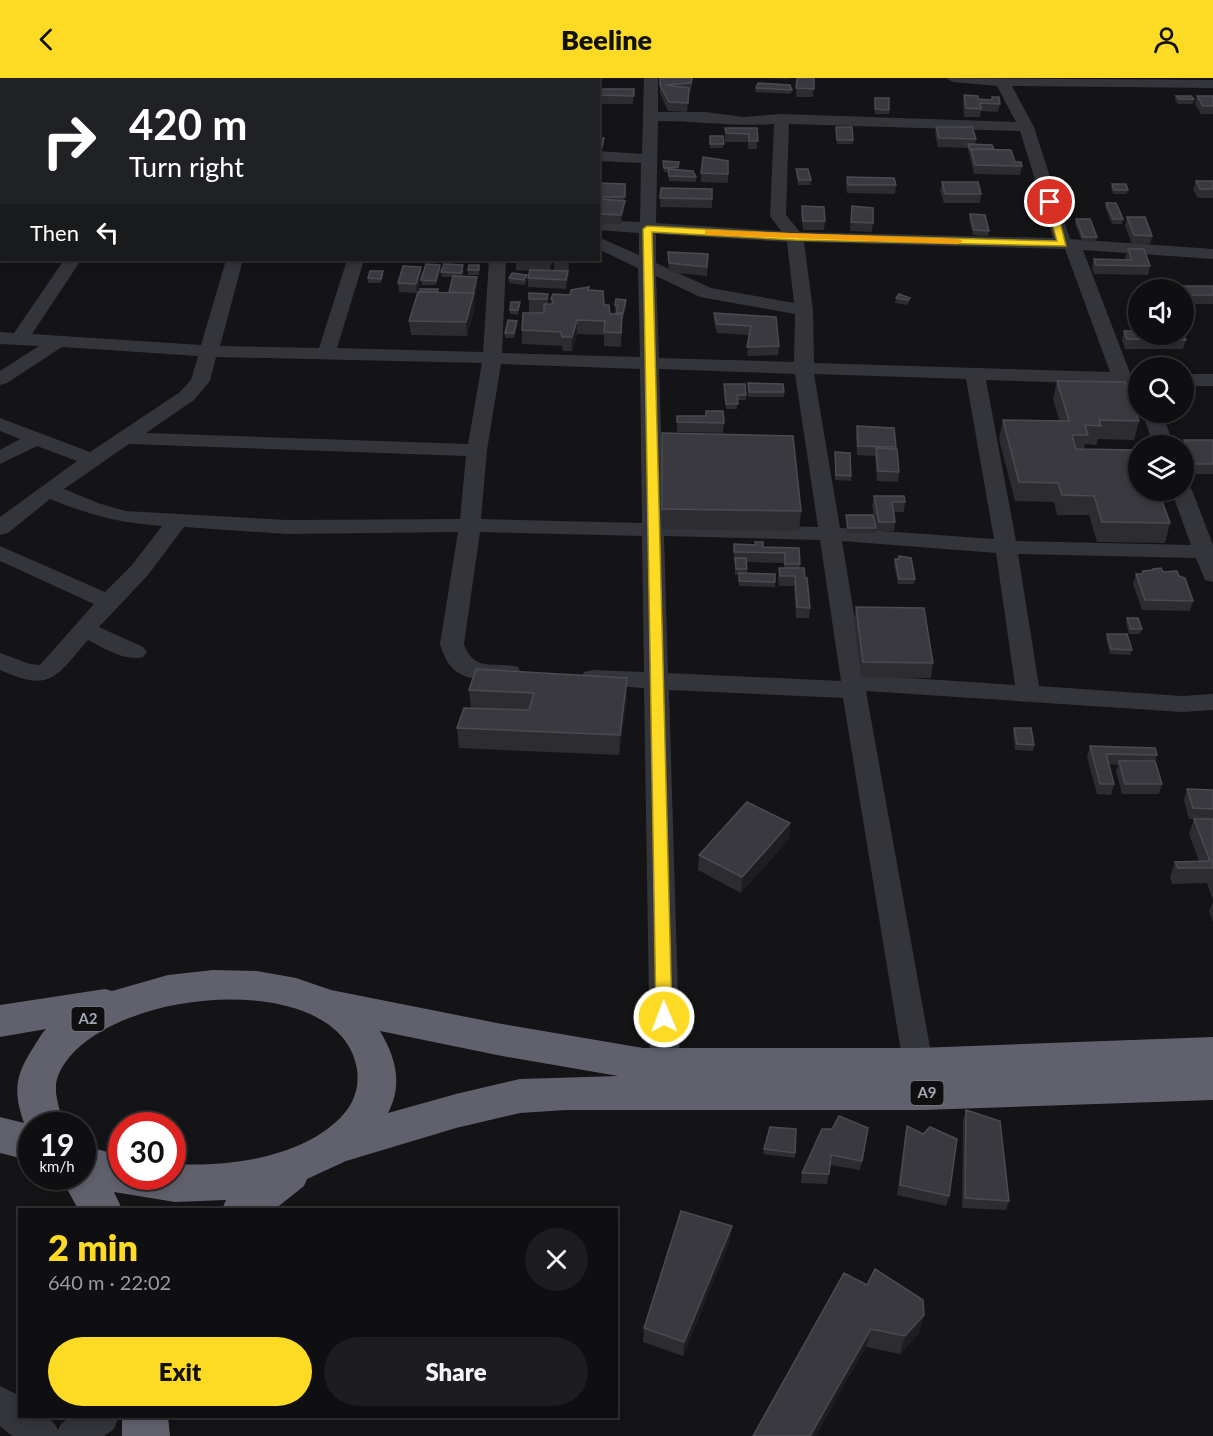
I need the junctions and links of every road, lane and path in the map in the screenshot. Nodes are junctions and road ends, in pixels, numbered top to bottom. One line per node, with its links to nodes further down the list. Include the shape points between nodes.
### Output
1 (651, 78): 6 (street)
2 (953, 78): 3 (street)
3 (1002, 80): 4 (street); 8 (street)
4 (1105, 80): 5 (street)
5 (1213, 84)
6 (651, 116): 7 (street, via 744,122); 10 (street)
7 (782, 119): 8 (street); 13 (street, via 778,216)
8 (1026, 127): 15 (street)
9 (600, 156): 10 (street)
10 (650, 159): 12 (street)
11 (600, 225): 12 (street)
12 (647, 229): 13 (street); 21 (street)
13 (795, 237): 15 (street); 22 (street)
14 (600, 243): 21 (street)
15 (1068, 244): 16 (street); 31 (street)
16 (1213, 254)
17 (71, 261): 23 (street)
18 (235, 261): 25 (street)
19 (356, 261): 26 (street)
20 (498, 261): 27 (street)
21 (647, 264): 22 (street, via 706,293); 28 (street)
22 (804, 309): 29 (street)
23 (10, 339): 24 (street)
24 (58, 342): 25 (street); 32 (street)
25 (210, 351): 26 (street); 38 (street, via 200,381 188,396)
26 (326, 355): 27 (street)
27 (492, 358): 28 (street); 39 (street)
28 (650, 364): 29 (street); 47 (street)
29 (804, 369): 30 (street); 48 (street)
30 (975, 375): 33 (street); 49 (street)
31 (1128, 375)
32 (0, 379)
33 (1128, 379)
34 (1194, 380): 35 (street)
35 (1213, 380)
36 (0, 424): 37 (street)
37 (36, 438): 40 (street); 41 (street)
38 (129, 438): 39 (street); 41 (street)
39 (477, 450): 45 (street)
40 (0, 458)
41 (94, 460): 42 (street)
42 (48, 490): 44 (street, via 109,514); 46 (street)
43 (1186, 501): 50 (street)
44 (177, 521): 45 (street, via 287,527); 53 (street, via 140,570)
45 (470, 525): 47 (street); 57 (street, via 452,644 456,657 464,667 475,671)
46 (0, 528)
47 (654, 531): 48 (street); 59 (street)
48 (831, 534): 49 (street); 60 (street)
49 (1006, 547): 50 (street); 61 (street)
50 (1208, 551): 52 (street)
51 (0, 554): 53 (street)
52 (1213, 575)
53 (108, 602): 54 (street)
54 (84, 630): 55 (street); 56 (street, via 48,671 28,673)
55 (135, 652)
56 (0, 661)
57 (532, 675)
58 (566, 676): 59 (street)
59 (656, 682): 60 (street); 70 (street)
60 (853, 686): 61 (street); 69 (street)
61 (1028, 693): 63 (street)
62 (1213, 702): 63 (street)
63 (1182, 704): 64 (street)
64 (1213, 718)
65 (131, 999): 66 (highway, A2, via 210,984 293,993); 67 (highway, A2); 72 (highway, A2, via 84,1021 52,1049 38,1074)
66 (328, 1005): 70 (highway, A9, via 502,1040); 75 (highway, A2, via 352,1022 369,1046 378,1074 375,1101 362,1126)
67 (0, 1021)
68 (1213, 1053): 69 (highway, A9)
69 (918, 1064): 70 (highway, A9)
70 (665, 1065)
71 (1213, 1083): 75 (highway, A9, via 923,1093 520,1096)
72 (40, 1112)
73 (0, 1135): 74 (highway)
74 (18, 1140)
75 (336, 1146): 76 (highway, A2)
76 (297, 1166): 77 (highway, A2, via 242,1180); 80 (highway, A2)
77 (186, 1184)
78 (89, 1190): 79 (highway)
79 (100, 1208)
80 (244, 1208)
81 (0, 1404): 83 (street)
82 (18, 1418): 86 (street)
83 (18, 1418)
84 (98, 1418): 87 (street)
85 (145, 1418): 88 (highway)
86 (42, 1436)
87 (74, 1436)
88 (146, 1436)

